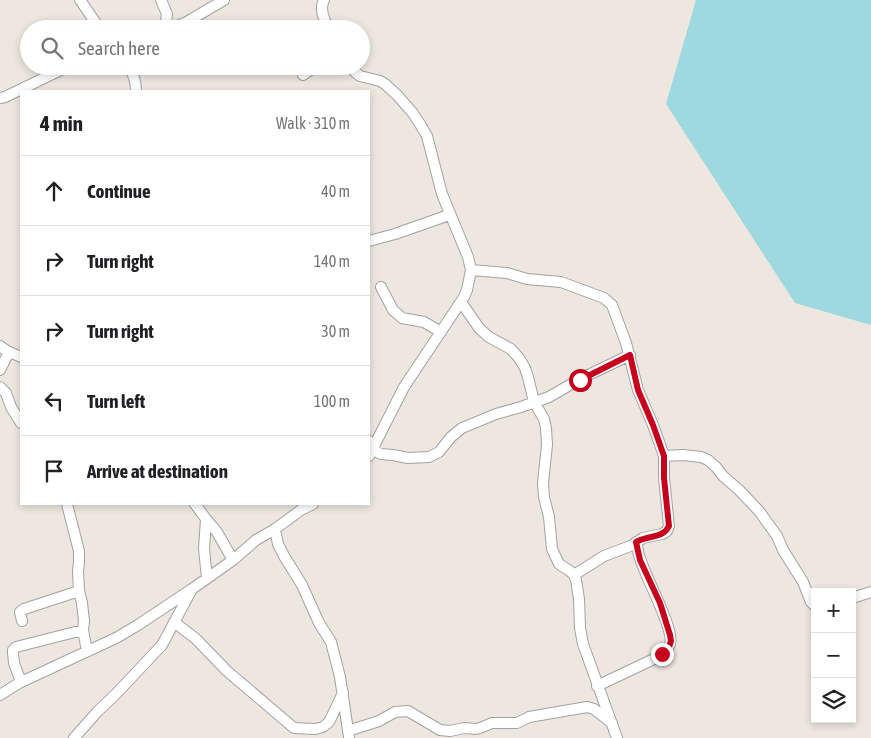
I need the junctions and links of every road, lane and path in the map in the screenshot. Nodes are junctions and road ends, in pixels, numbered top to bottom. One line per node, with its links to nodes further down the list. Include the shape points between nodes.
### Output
1 (80, 0): 5 (street)
2 (160, 0): 6 (street)
3 (224, 0): 7 (street)
4 (324, 0): 8 (street, via 322,12)
5 (94, 20)
6 (167, 20)
7 (190, 20)
8 (325, 20)
9 (50, 75): 13 (street)
10 (133, 75): 12 (street)
11 (359, 75): 14 (street, via 384,84 420,124 427,136)
12 (136, 90)
13 (0, 98)
14 (449, 215): 15 (street); 16 (street)
15 (370, 241)
16 (471, 270): 18 (street, via 467,290); 21 (street, via 507,272 527,280 561,282 604,298 615,311)
17 (381, 286): 19 (street, via 393,310 402,318 424,322)
18 (460, 302): 19 (street); 25 (street, via 479,328 519,358 528,376)
19 (441, 332): 27 (street, via 404,387)
20 (4, 349): 22 (street); 23 (street)
21 (630, 355): 25 (street); 28 (street, via 638,390)
22 (20, 357)
23 (0, 370)
24 (0, 387): 26 (street)
25 (534, 402): 27 (street, via 462,428 447,440 439,452 429,457 383,455); 36 (street, via 546,428 543,483 552,549 559,564)
26 (20, 422)
27 (370, 449)
28 (664, 456): 34 (street, via 669,526 662,534); 42 (street, via 700,457 716,467 777,536)
29 (67, 505): 39 (street, via 79,551)
30 (196, 505): 32 (street)
31 (311, 505): 33 (street)
32 (206, 519): 35 (street); 37 (street, via 204,549)
33 (275, 529): 35 (street); 49 (street, via 278,544 331,642)
34 (636, 542): 36 (street, via 598,559); 48 (street, via 640,560 660,603 670,644 656,658)
35 (233, 560): 37 (street)
36 (574, 575): 48 (street, via 581,637)
37 (207, 578): 38 (street)
38 (192, 589): 44 (street); 46 (street, via 138,625)
39 (79, 592): 43 (street, via 24,609 20,612); 45 (street)
40 (871, 592): 41 (street)
41 (856, 597)
42 (811, 602)
43 (22, 621)
44 (174, 622): 49 (street, via 294,728 323,727 329,722); 53 (street, via 162,645)
45 (83, 630): 46 (street); 47 (street, via 16,647 13,657)
46 (87, 652): 47 (street)
47 (22, 682): 50 (street)
48 (597, 686): 51 (street)
49 (343, 693): 52 (street)
50 (0, 696)
51 (612, 724): 52 (street, via 587,707 530,717 517,723 492,723 476,729 450,731 440,730 405,711 392,713); 54 (street)
52 (349, 735)
53 (74, 738)
54 (617, 738)

